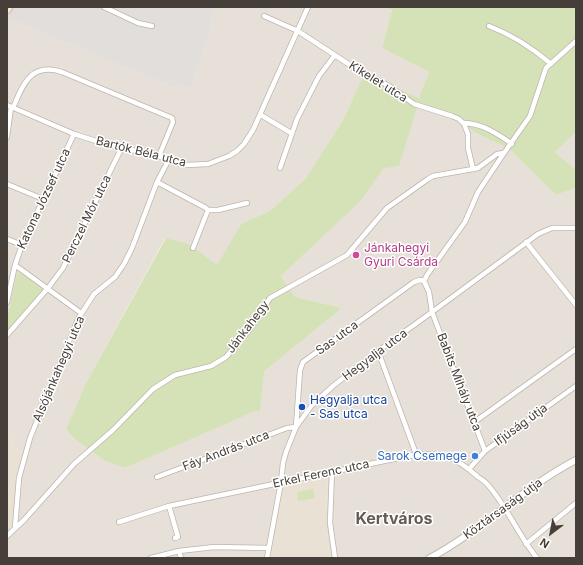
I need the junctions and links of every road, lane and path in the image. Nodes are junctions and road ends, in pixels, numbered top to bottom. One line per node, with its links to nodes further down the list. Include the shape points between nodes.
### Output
1 (9, 7): 4 (main road)
2 (104, 7): 6 (street, via 138,23)
3 (308, 7): 8 (street, Bartók Béla utca)
4 (7, 10)
5 (264, 16): 8 (street, Kikelet utca)
6 (152, 26)
7 (489, 26): 11 (street, via 520,40)
8 (298, 31): 10 (street, Kikelet utca); 13 (street, Bartók Béla utca)
9 (576, 41): 11 (street)
10 (335, 55): 14 (street, Kikelet utca, via 389,86 414,104 452,116); 15 (street, via 319,76)
11 (550, 63): 18 (street, via 544,72 530,116)
12 (10, 107): 16 (street, Bartók Béla utca); 17 (street); 21 (street, via 33,74 44,69 62,72 172,118 173,122)
13 (261, 115): 15 (street); 22 (street, Bartók Béla utca, via 247,140 228,156 198,165)
14 (464, 123): 18 (street, Kikelet utca, via 482,127); 24 (street)
15 (291, 133): 23 (street)
16 (74, 134): 19 (street, Bartók Béla utca); 27 (street, Katona József utca)
17 (7, 137)
18 (512, 144): 20 (street)
19 (122, 147): 21 (street, Bartók Béla utca); 37 (street, Perczel Mór utca, via 60,274)
20 (504, 152): 24 (street); 36 (street, via 478,192 465,222)
21 (159, 156): 22 (street, Bartók Béla utca)
22 (168, 161): 25 (street, Alsójánkahegyi utca)
23 (280, 168)
24 (473, 169): 59 (street, Jánkahegy, via 428,178 387,208 346,255 270,298 226,357 211,366 175,375 153,389 118,426 74,464)
25 (157, 182): 29 (street); 41 (street, Alsójánkahegyi utca, via 124,264 115,277 94,294)
26 (7, 184): 27 (street)
27 (43, 199): 33 (street, Katona József utca)
28 (247, 203): 29 (street)
29 (208, 210): 34 (street)
30 (576, 228): 32 (street, Hegyalja utca, via 548,229)
31 (7, 239): 33 (street)
32 (526, 242): 39 (street); 40 (street, Hegyalja utca)
33 (22, 245): 35 (street, Katona József utca)
34 (193, 248)
35 (15, 265): 37 (street); 38 (street, Katona József utca)
36 (424, 281): 40 (street, via 429,292); 47 (street, Sas utca, via 414,282 303,362 300,370)
37 (48, 288): 41 (street); 42 (street, Perczel Mór utca)
38 (7, 302)
39 (576, 305)
40 (432, 312): 44 (street, Hegyalja utca); 46 (street, Babits Mihály utca)
41 (81, 313): 59 (street, Alsójánkahegyi utca, via 30,438 19,478)
42 (7, 335)
43 (576, 349): 46 (street)
44 (378, 351): 47 (street, Hegyalja utca, via 317,400); 49 (street)
45 (576, 386): 48 (street, Ifjúság útja)
46 (474, 422): 48 (street, Babits Mihály utca)
47 (296, 427): 53 (street, Fáy András utca, via 287,428); 54 (street, Hegyalja utca, via 283,463)
48 (485, 451): 51 (street, Ifjúság útja)
49 (416, 454): 51 (street, Erkel Ferenc utca, via 443,455); 52 (street, Erkel Ferenc utca)
50 (576, 460): 57 (street, Köztársaság útja, via 549,475)
51 (470, 468): 57 (street, Erkel Ferenc utca, via 488,485)
52 (332, 471): 54 (street, Erkel Ferenc utca); 68 (street, via 330,518)
53 (157, 477)
54 (281, 482): 56 (street, Erkel Ferenc utca); 63 (street, Hegyalja utca)
55 (576, 504): 62 (street)
56 (169, 506): 58 (street, Erkel Ferenc utca); 61 (street, via 178,537)
57 (504, 508): 62 (street, Erkel Ferenc utca); 69 (street, Köztársaság útja)
58 (119, 522)
59 (15, 527): 60 (street, Jánkahegy)
60 (7, 536)
61 (175, 538)
62 (526, 544): 70 (street, Erkel Ferenc utca)
63 (269, 548): 64 (street, via 229,546); 67 (street, Hegyalja utca)
64 (179, 551): 65 (street); 66 (street)
65 (151, 558)
66 (181, 558)
67 (267, 558)
68 (335, 558)
69 (430, 558)
70 (537, 558)

